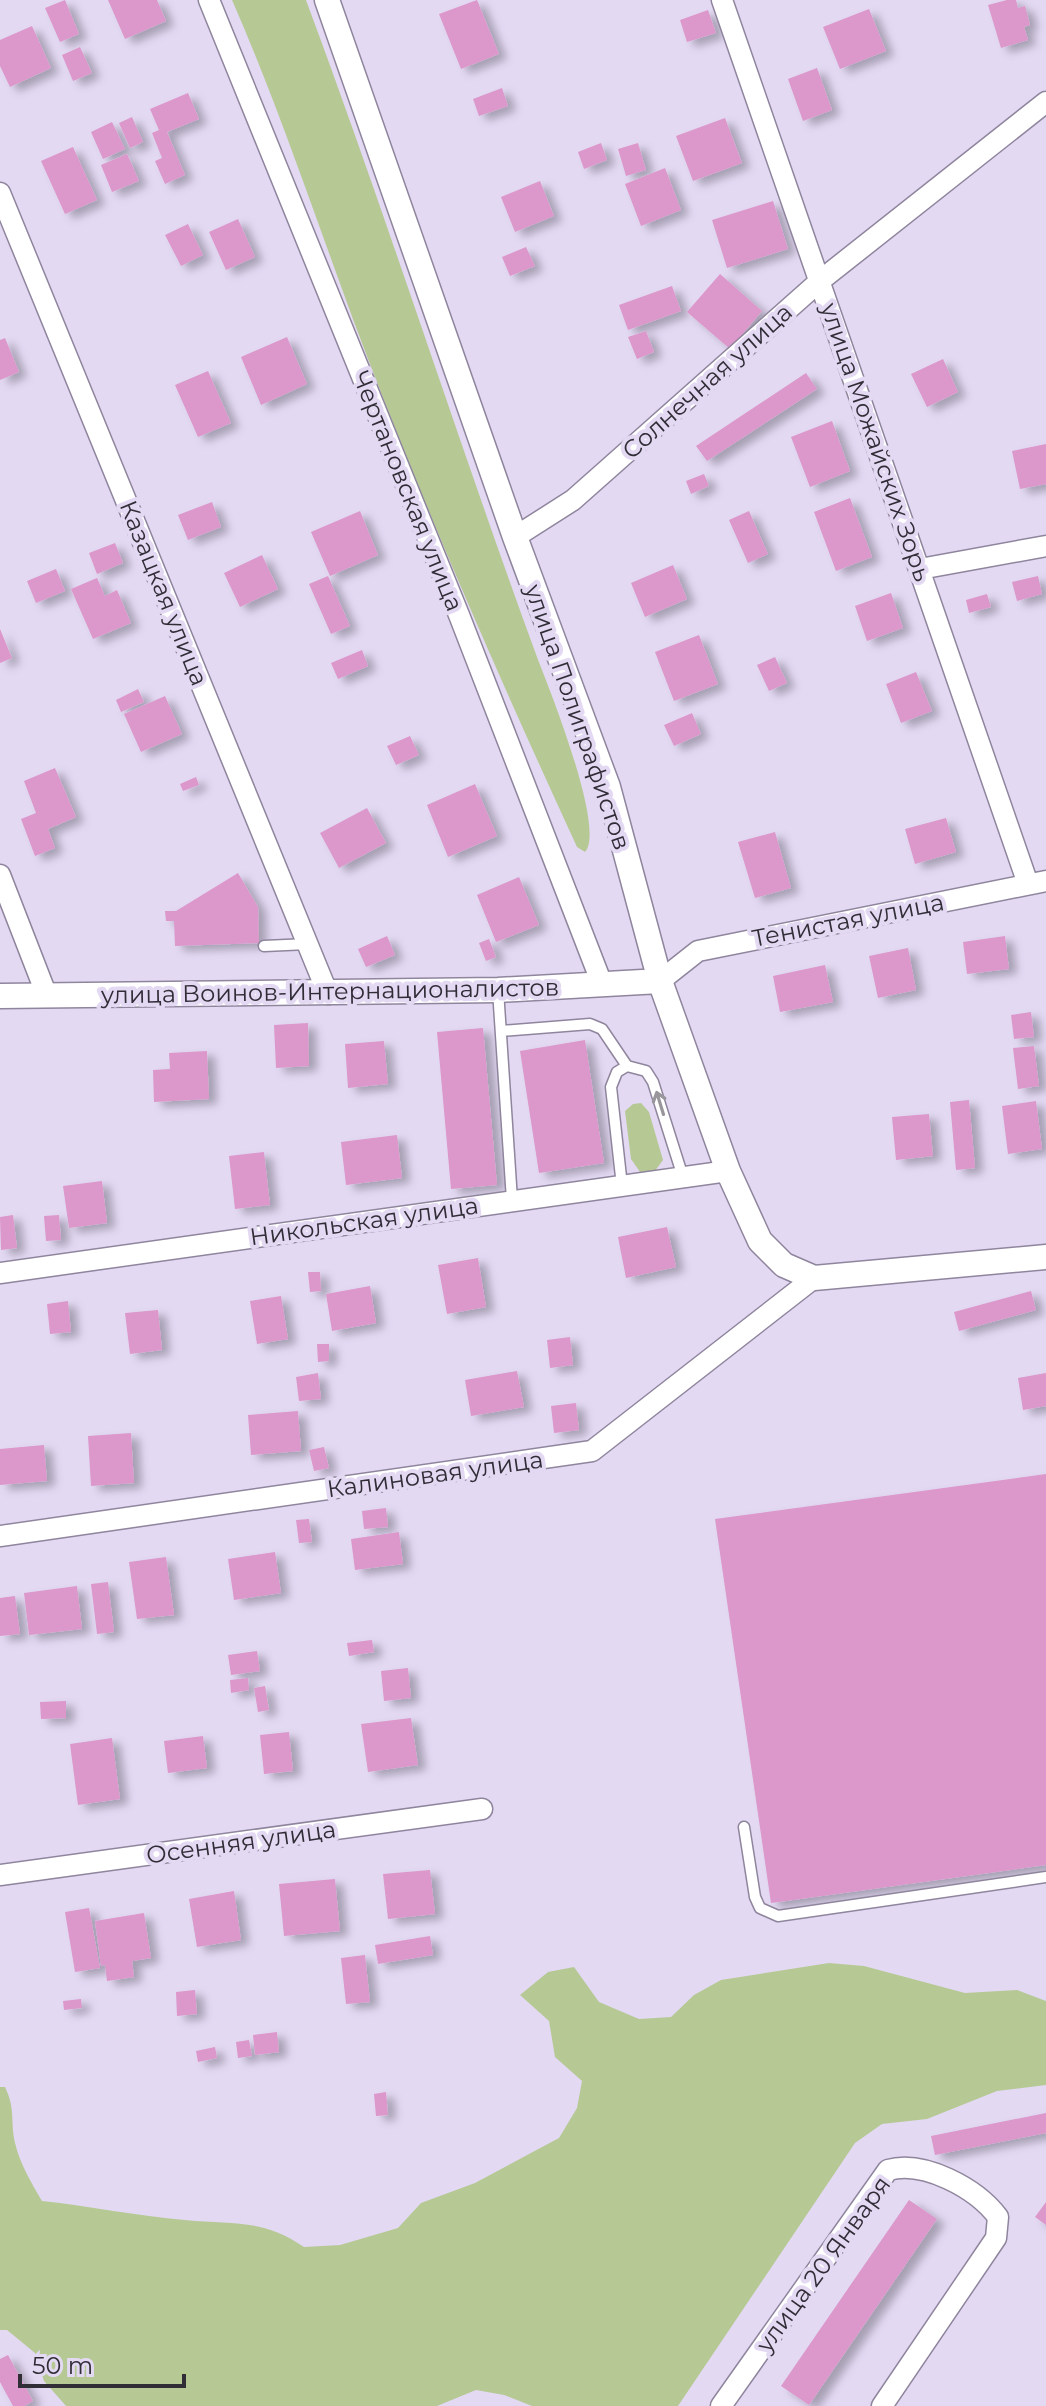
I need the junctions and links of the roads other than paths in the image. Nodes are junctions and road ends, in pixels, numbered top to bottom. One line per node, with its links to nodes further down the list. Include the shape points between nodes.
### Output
1 (209, 0): 15 (street, Чертановская улица, via 459,615)
2 (327, 0): 7 (street, улица Полиграфистов)
3 (722, 0): 6 (street, улица Можайских Зорь)
4 (1046, 102): 6 (street, Солнечная улица)
5 (0, 193): 12 (street, Казацкая улица)
6 (821, 280): 7 (street, Солнечная улица, via 573,500); 9 (street, улица Можайских Зорь)
7 (515, 537): 14 (street, улица Полиграфистов, via 608,787)
8 (1046, 546): 9 (street)
9 (920, 569): 11 (street, улица Можайских Зорь)
10 (0, 875): 19 (street)
11 (1037, 882): 14 (street, Тенистая улица, via 698,951)
12 (308, 944): 13 (lane); 17 (street, Казацкая улица)
13 (264, 946)
14 (660, 981): 15 (street, улица Воинов-Интернационалистов); 22 (street, улица Полиграфистов)
15 (602, 984): 16 (street, улица Воинов-Интернационалистов)
16 (498, 990): 17 (street, улица Воинов-Интернационалистов); 20 (lane)
17 (328, 994): 19 (street, улица Воинов-Интернационалистов)
18 (0, 996): 19 (street, улица Воинов-Интернационалистов)
19 (47, 996)
20 (501, 1031): 21 (lane, via 590,1024 602,1029); 25 (lane)
21 (627, 1066): 23 (lane, one-way to 21, via 653,1082 646,1071); 24 (lane, via 617,1072 611,1087)
22 (728, 1171): 23 (street, Никольская улица); 28 (street, улица Полиграфистов, via 760,1241 784,1265)
23 (683, 1177): 24 (street, Никольская улица)
24 (622, 1186): 25 (street, Никольская улица)
25 (512, 1200): 27 (street, Никольская улица)
26 (1046, 1257): 28 (street)
27 (0, 1273)
28 (814, 1278): 29 (street, Калиновая улица, via 592,1451)
29 (0, 1536)
30 (482, 1809): 32 (street, Осенняя улица)
31 (744, 1827): 33 (lane, via 755,1897 760,1908 778,1916)
32 (0, 1875)
33 (1046, 1877)
34 (721, 2406): 35 (street, улица 20 Января, via 888,2170 899,2167 960,2182 998,2217 996,2238)
35 (882, 2406)

